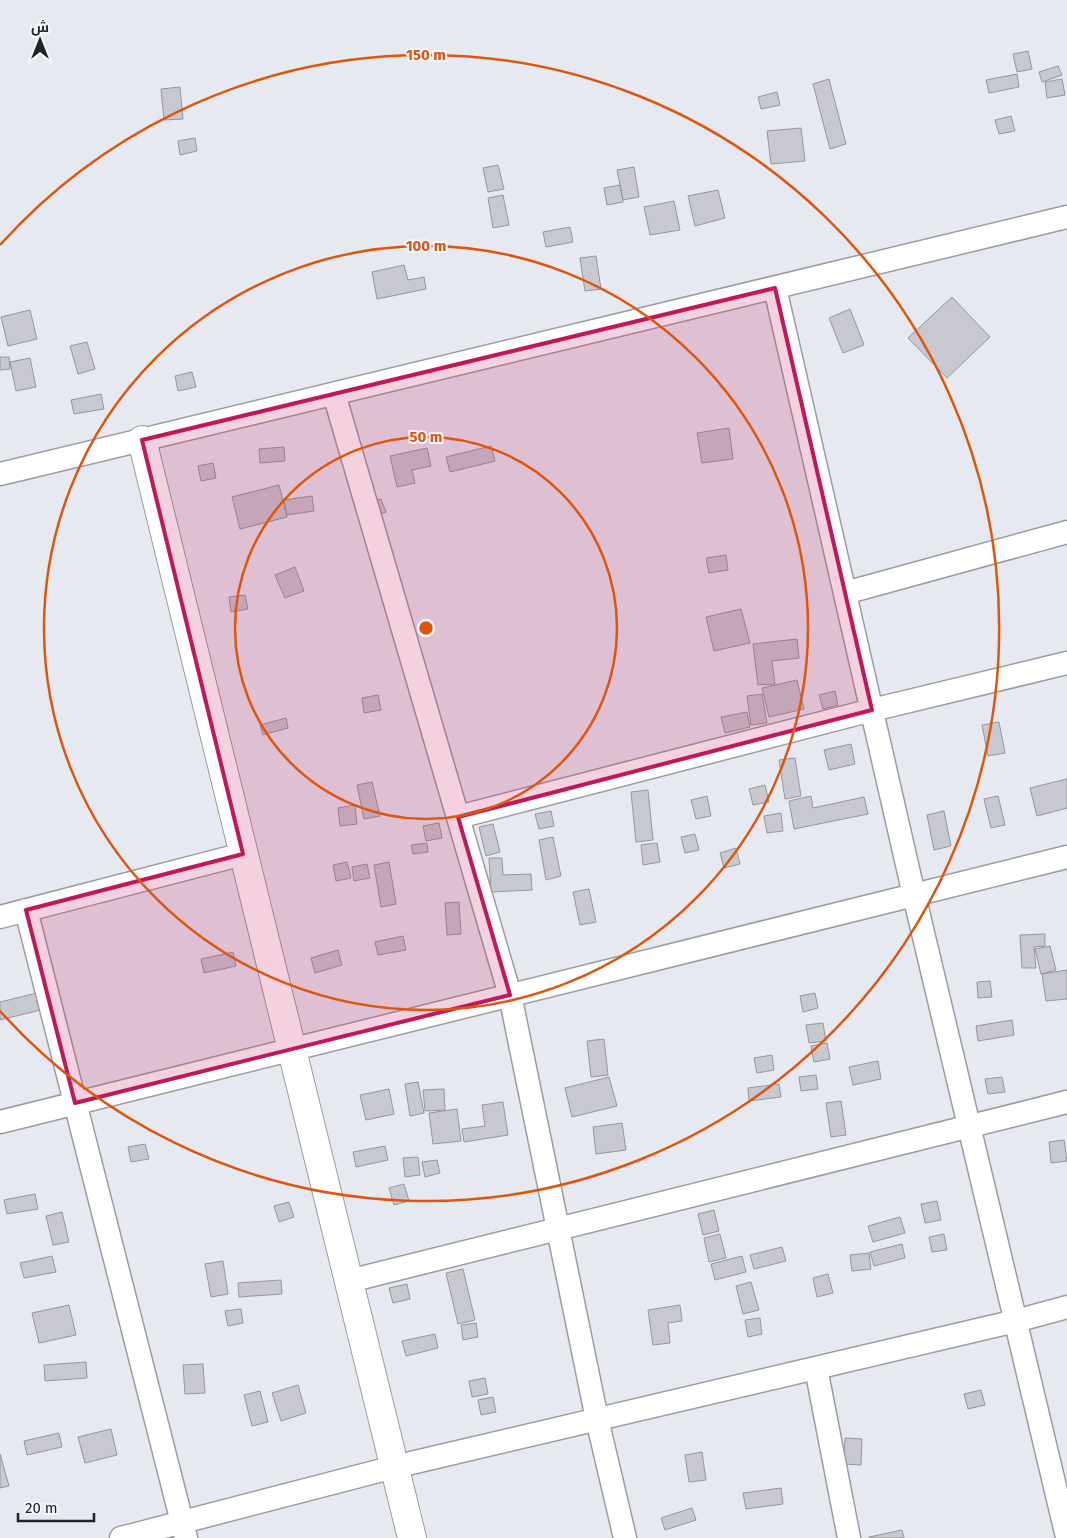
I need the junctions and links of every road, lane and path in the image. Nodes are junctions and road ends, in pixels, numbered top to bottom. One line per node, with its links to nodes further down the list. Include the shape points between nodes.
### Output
1 (1067, 217): 2 (street)
2 (775, 288): 3 (street); 7 (street)
3 (334, 394): 4 (street); 10 (street)
4 (142, 440): 5 (street); 11 (street)
5 (0, 474)
6 (1067, 532): 7 (street)
7 (845, 593): 9 (street)
8 (1067, 663): 9 (street)
9 (872, 710): 10 (street); 13 (street)
10 (458, 817): 16 (street)
11 (243, 854): 14 (street); 17 (street)
12 (1067, 856): 13 (street)
13 (914, 894): 16 (street); 21 (street)
14 (26, 910): 15 (street); 19 (street)
15 (0, 917)
16 (510, 995): 17 (street); 22 (street)
17 (292, 1050): 19 (street); 23 (street)
18 (1067, 1102): 21 (street)
19 (75, 1103): 20 (street); 29 (street)
20 (0, 1122)
21 (969, 1126): 22 (street); 25 (street)
22 (559, 1229): 23 (street); 27 (street)
23 (349, 1281): 28 (street)
24 (1067, 1307): 25 (street)
25 (1016, 1321): 26 (street); 30 (street)
26 (816, 1368): 27 (street); 34 (street)
27 (597, 1419): 28 (street); 33 (street)
28 (394, 1467): 29 (street); 32 (street)
29 (184, 1530): 31 (street)
30 (1067, 1536)
31 (121, 1538)
32 (412, 1538)
33 (625, 1538)
34 (849, 1538)

